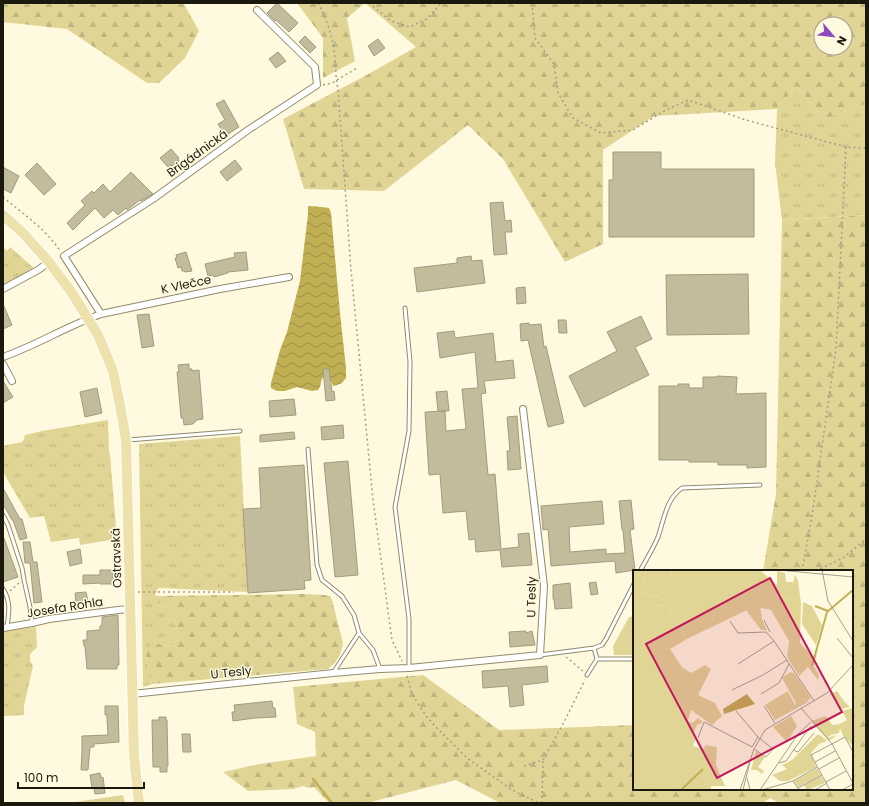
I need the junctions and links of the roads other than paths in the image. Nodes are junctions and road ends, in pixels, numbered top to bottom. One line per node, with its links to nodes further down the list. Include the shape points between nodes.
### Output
1 (257, 10): 7 (street, Brigádnická, via 315,67 317,85 248,130 153,200 64,256)
2 (3, 215): 3 (main road, Ostravská)
3 (49, 262): 5 (street); 8 (main road, Ostravská)
4 (289, 277): 7 (street, K Vlečce, via 220,288)
5 (3, 289)
6 (406, 308): 29 (lane, via 410,362 409,431 395,507 409,619)
7 (101, 314): 8 (street, K Vlečce)
8 (88, 319): 9 (street); 14 (main road, Ostravská, via 98,334 112,371)
9 (3, 357)
10 (3, 364): 11 (street)
11 (12, 381)
12 (523, 409): 26 (street, U Tesly, via 544,586)
13 (240, 431): 14 (lane)
14 (126, 440): 21 (main road, Ostravská)
15 (308, 449): 24 (lane, via 317,565 322,580 342,596 354,615)
16 (760, 485): 18 (lane, via 682,488 676,492)
17 (3, 515): 22 (lane, via 22,568)
18 (641, 570)
19 (633, 586): 25 (lane, via 606,639 602,645)
20 (3, 589): 23 (lane, via 10,609)
21 (130, 609): 22 (street, Josefa Rohla); 33 (main road, Ostravská)
22 (32, 623): 23 (street, Josefa Rohla)
23 (5, 627)
24 (360, 633): 30 (lane, via 373,650); 31 (lane)
25 (594, 648): 26 (lane); 27 (lane)
26 (540, 655): 29 (street, U Tesly)
27 (597, 659): 28 (lane); 32 (lane)
28 (633, 659)
29 (407, 668): 30 (street, U Tesly)
30 (380, 669): 31 (street, U Tesly)
31 (333, 673): 33 (street, U Tesly)
32 (587, 675)
33 (132, 694): 34 (main road, Ostravská)
34 (139, 803)

